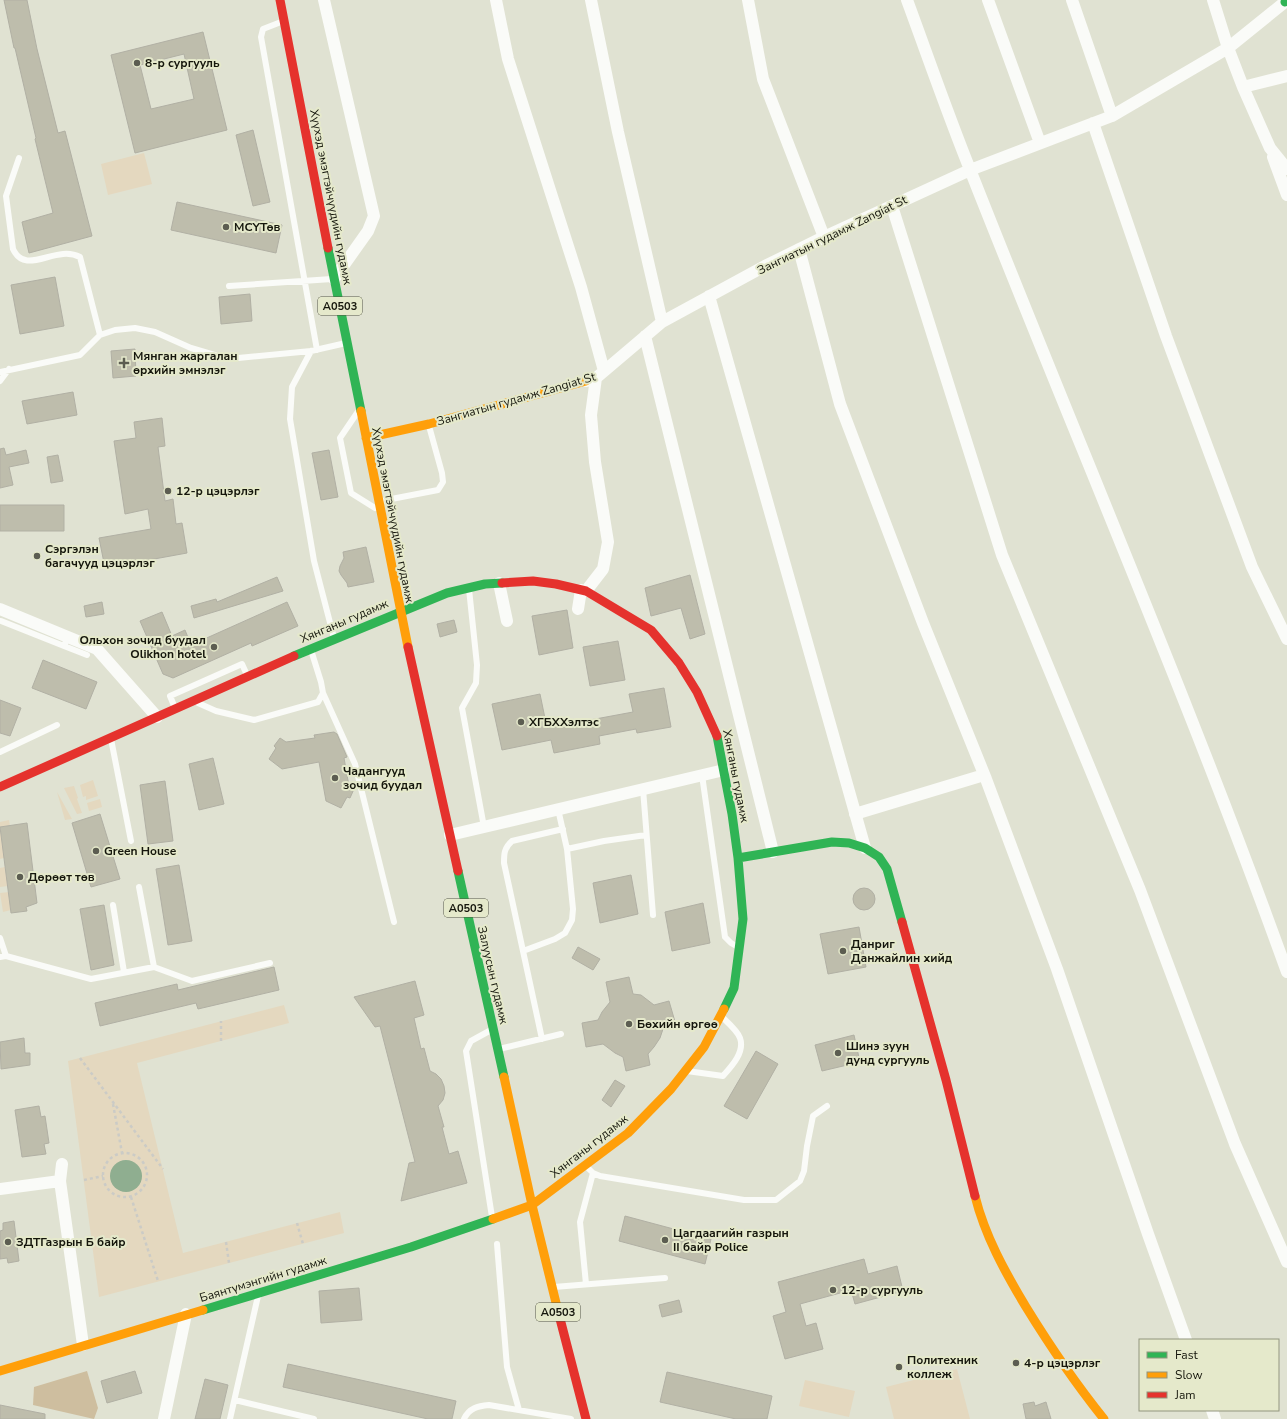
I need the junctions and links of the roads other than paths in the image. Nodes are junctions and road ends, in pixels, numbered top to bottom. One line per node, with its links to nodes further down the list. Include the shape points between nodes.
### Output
1 (280, 0): 11 (main road, Хүүхэд эмэгтэйчүүдийн гудамж / A0503)
2 (324, 0): 26 (street, via 374,216 368,231)
3 (496, 0): 37 (street, via 508,59 581,287)
4 (592, 0): 30 (street, via 618,132)
5 (748, 0): 24 (street, via 763,78)
6 (906, 0): 21 (street)
7 (988, 0): 17 (street)
8 (1072, 0): 15 (street)
9 (1286, 2): 12 (street, Зангиатын гудамж Zangiat St)
10 (1216, 3): 12 (street)
11 (284, 20): 26 (main road, Хүүхэд эмэгтэйчүүдийн гудамж / A0503); 27 (lane, via 263,29 261,37)
12 (1228, 48): 14 (street); 15 (street, Зангиатын гудамж Zangiat St)
13 (1287, 76): 14 (street)
14 (1243, 87): 18 (street)
15 (1112, 116): 16 (street, Зангиатын гудамж Zangiat St)
16 (1093, 123): 17 (street, Зангиатын гудамж Zangiat St); 51 (street, via 1166,336 1249,560)
17 (1040, 143): 21 (street, Зангиатын гудамж Zangiat St)
18 (1270, 148): 20 (street); 22 (street)
19 (19, 158): 31 (lane, via 6,196 16,256 20,260 30,261 63,253 80,257)
20 (1287, 169)
21 (970, 170): 23 (street, Зангиатын гудамж Zangiat St); 90 (street, via 1130,562 1246,857)
22 (1287, 196)
23 (892, 206): 24 (street, Зангиатын гудамж Zangiat St); 106 (street, via 1002,555 1140,890 1235,1144)
24 (824, 237): 25 (street, Зангиатын гудамж Zangiat St)
25 (800, 249): 29 (street, Зангиатын гудамж Zangiat St); 65 (street, via 840,404)
26 (334, 279): 27 (lane); 33 (main road, Хүүхэд эмэгтэйчүүдийн гудамж / A0503)
27 (305, 281): 28 (lane); 34 (lane)
28 (229, 286)
29 (709, 296): 30 (street, Зангиатын гудамж Zangiat St); 69 (street)
30 (662, 322): 32 (street, Зангиатын гудамж Zangiat St)
31 (100, 335): 34 (lane, via 135,328 155,332 191,348 228,359); 35 (lane, via 80,355)
32 (645, 336): 37 (street, Зангиатын гудамж Zangiat St); 77 (street)
33 (348, 343): 34 (lane); 39 (main road, Хүүхэд эмэгтэйчүүдийн гудамж / A0503)
34 (314, 350): 50 (lane, via 292,387 290,419 314,561)
35 (9, 369): 36 (lane); 38 (lane)
36 (0, 372)
37 (595, 377): 40 (main road, Зангиатын гудамж Zangiat St); 45 (street, via 591,415 595,462 608,542 603,569)
38 (0, 380)
39 (360, 409): 41 (main road, Хүүхэд эмэгтэйчүүдийн гудамж / A0503); 42 (lane, via 340,438 351,493)
40 (429, 424): 41 (main road, Зангиатын гудамж Zangiat St); 42 (lane, via 443,482 438,490)
41 (366, 438): 42 (main road, Хүүхэд эмэгтэйчүүдийн гудамж / A0503)
42 (379, 506): 47 (main road, Хүүхэд эмэгтэйчүүдийн гудамж / A0503)
43 (499, 583): 44 (main road, Хянганы гудамж); 45 (main road, Хянганы гудамж, via 542,581); 49 (street)
44 (469, 588): 47 (main road, Хянганы гудамж, via 447,593); 70 (lane, via 477,665 476,683 462,708)
45 (584, 591): 46 (street); 63 (main road, Хянганы гудамж, via 651,630 679,662 717,733)
46 (578, 609)
47 (400, 611): 50 (main road, Хянганы гудамж); 72 (main road, Залуусын гудамж / A0503)
48 (1, 615): 52 (street)
49 (506, 621)
50 (334, 638): 53 (main road, Хянганы гудамж)
51 (1287, 639)
52 (66, 642): 54 (lane); 59 (street, via 97,649)
53 (310, 648): 55 (main road, Хянганы гудамж); 56 (lane)
54 (87, 655)
55 (247, 676): 57 (main road, Хянганы гудамж); 58 (lane, via 242,664 170,696)
56 (323, 693): 57 (lane, via 318,702 254,720 216,711); 82 (lane, via 355,764)
57 (193, 701): 58 (main road, Хянганы гудамж)
58 (175, 709): 59 (main road, Хянганы гудамж)
59 (156, 717): 61 (main road, Хянганы гудамж)
60 (57, 725): 62 (lane)
61 (110, 738): 66 (main road, Хянганы гудамж); 74 (lane)
62 (0, 752)
63 (724, 770): 64 (street); 78 (main road, Хянганы гудамж)
64 (702, 775): 67 (street); 84 (lane, via 725,937)
65 (984, 775): 69 (street); 112 (street, via 1057,969)
66 (1, 784)
67 (643, 789): 68 (street); 73 (lane)
68 (558, 809): 70 (street); 71 (lane)
69 (855, 814): 75 (street)
70 (484, 827): 72 (street)
71 (563, 829): 76 (lane); 85 (lane, via 512,841 504,852 504,864)
72 (450, 835): 92 (main road, Залуусын гудамж / A0503)
73 (646, 835): 76 (lane); 81 (lane)
74 (131, 841)
75 (865, 848): 77 (main road, via 849,843 832,842); 124 (main road, via 879,857 887,870 946,1080 976,1201 993,1249 1048,1343)
76 (567, 849): 85 (lane, via 572,920 565,933)
77 (773, 852): 78 (main road)
78 (738, 858): 84 (main road, Хянганы гудамж, via 743,919)
79 (139, 887): 88 (lane)
80 (113, 905): 89 (lane)
81 (653, 915)
82 (394, 922)
83 (0, 938): 86 (lane)
84 (739, 947): 91 (main road, Хянганы гудамж, via 734,988)
85 (523, 951): 94 (lane)
86 (3, 956): 89 (lane, via 91,979)
87 (270, 962): 88 (lane, via 192,982)
88 (154, 967): 89 (lane)
89 (124, 972)
90 (1287, 972)
91 (720, 1015): 96 (main road, Хянганы гудамж, via 704,1047); 96 (lane, via 739,1036 742,1048 732,1067 723,1076)
92 (493, 1029): 95 (main road, Залуусын гудамж / A0503); 104 (lane, via 471,1041 466,1051)
93 (561, 1034): 94 (lane)
94 (542, 1039): 95 (lane)
95 (497, 1049): 103 (main road, Залуусын гудамж / A0503)
96 (685, 1071): 99 (main road, Хянганы гудамж, via 628,1133)
97 (827, 1106): 100 (lane, via 813,1116 800,1181 776,1200 744,1200)
98 (62, 1164): 101 (street)
99 (585, 1165): 100 (lane); 103 (main road, Хянганы гудамж)
100 (593, 1173): 108 (lane, via 580,1222)
101 (60, 1181): 102 (street); 113 (street)
102 (0, 1189)
103 (532, 1205): 104 (main road, Баянтүмэнгийн гудамж); 109 (main road, A0503)
104 (492, 1219): 110 (main road, Баянтүмэнгийн гудамж, via 411,1247)
105 (497, 1244): 116 (lane, via 507,1367)
106 (1287, 1262)
107 (665, 1278): 108 (lane)
108 (586, 1284): 109 (lane)
109 (552, 1287): 123 (main road, A0503)
110 (259, 1292): 111 (main road, Баянтүмэнгийн гудамж); 115 (lane)
111 (186, 1314): 113 (main road, Баянтүмэнгийн гудамж); 118 (street)
112 (1186, 1339)
113 (83, 1345): 114 (main road, Баянтүмэнгийн гудамж)
114 (0, 1371)
115 (235, 1400): 119 (lane); 120 (lane)
116 (519, 1410): 117 (lane); 121 (lane, via 489,1405 476,1406)
117 (553, 1418): 122 (lane)
118 (164, 1419)
119 (230, 1419)
120 (314, 1419)
121 (464, 1419)
122 (571, 1419)
123 (586, 1419)
124 (1104, 1419)

